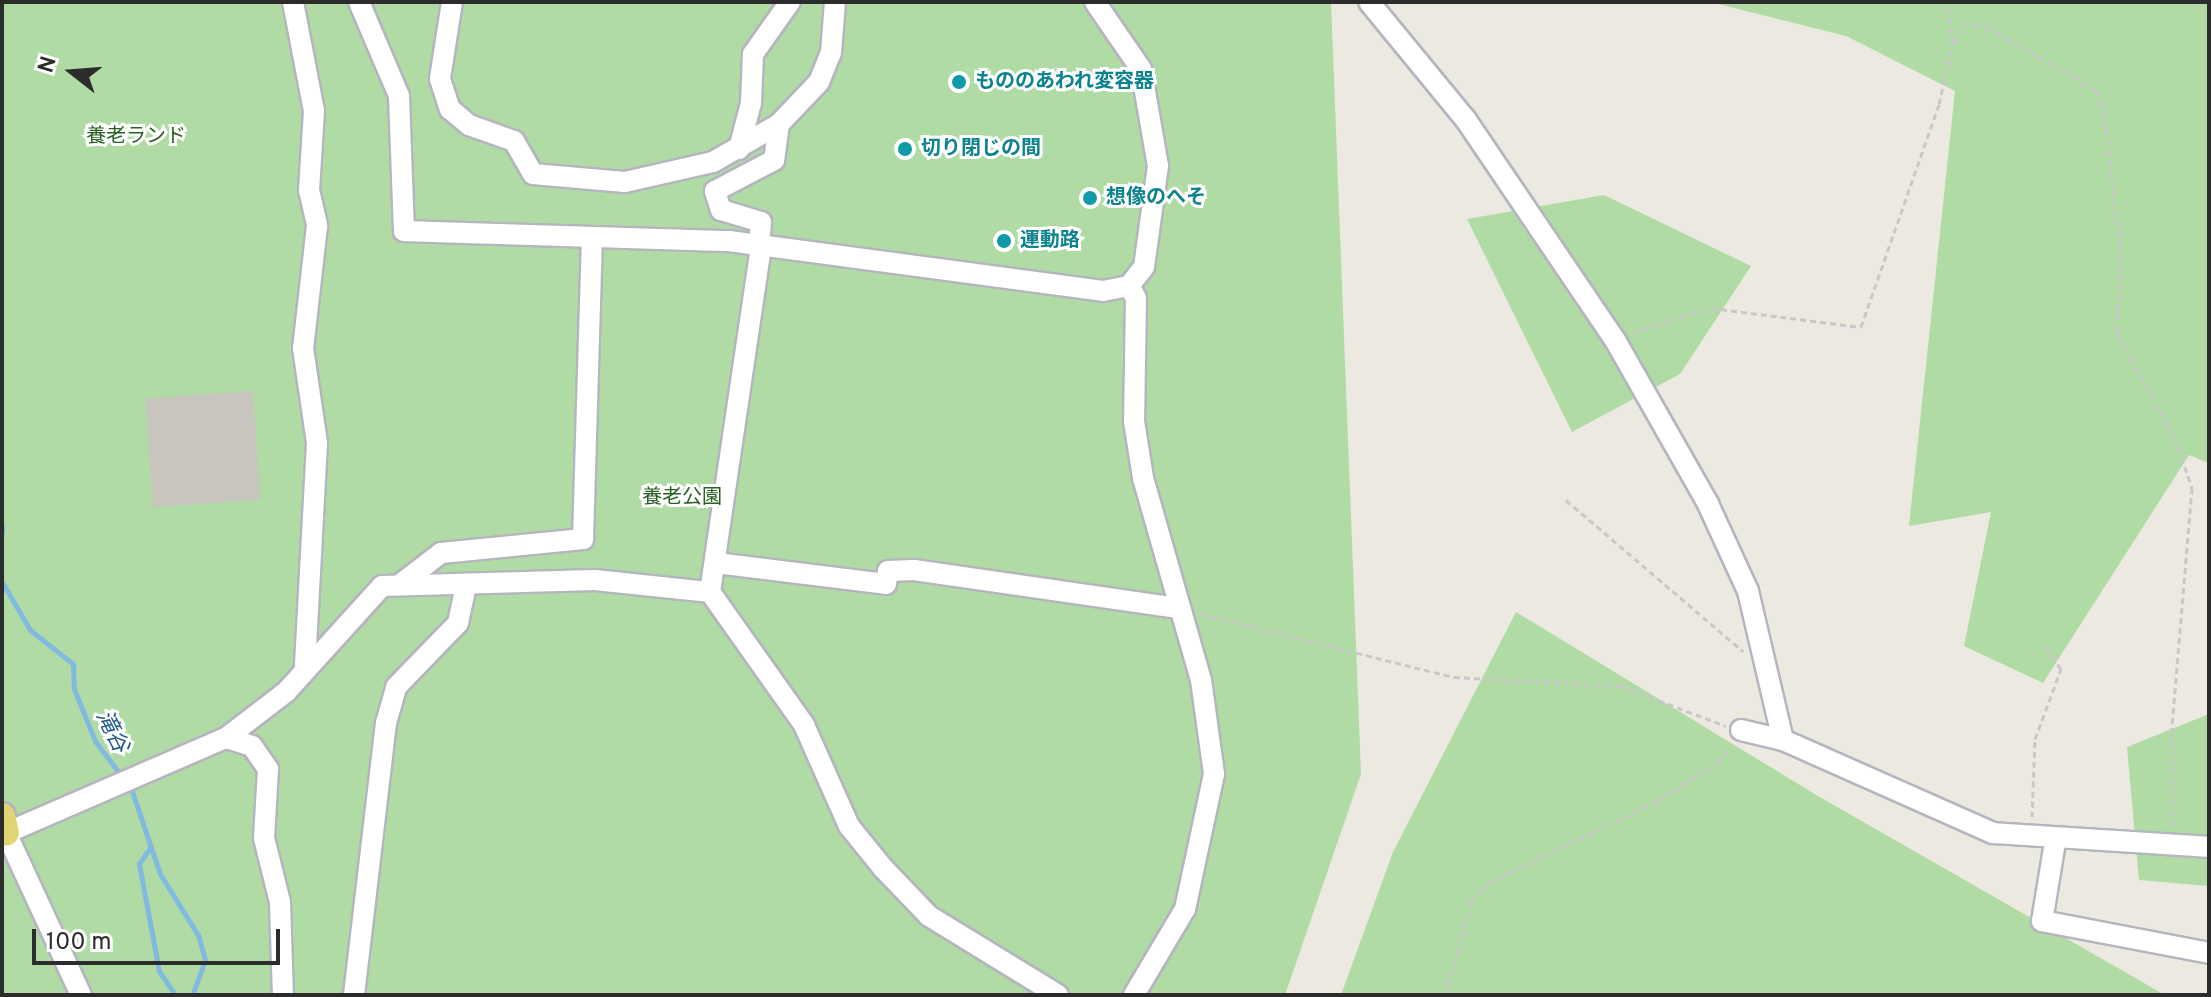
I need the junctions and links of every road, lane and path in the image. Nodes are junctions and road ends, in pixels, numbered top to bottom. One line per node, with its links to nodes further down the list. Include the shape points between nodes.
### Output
1 (293, 2): 23 (street, via 314,111 309,190 317,226 303,348 317,443)
2 (359, 2): 13 (street, via 399,96 404,231 580,232)
3 (452, 2): 11 (street, via 440,66 450,109 469,125 514,141 533,174 625,182 674,175)
4 (790, 2): 11 (street, via 753,54 751,103)
5 (835, 2): 10 (street, via 831,53 819,82)
6 (1095, 2): 14 (street, via 1141,69 1157,151 1153,239)
7 (1369, 2): 15 (street, via 1466,120)
8 (1946, 2): 9 (path)
9 (1953, 43): 15 (path, via 1861,327 1711,308); 31 (path, via 1964,24 1987,27 2096,90 2103,110 2120,244 2117,332 2175,438 2192,488 2171,739)
10 (779, 124): 11 (street); 12 (street, via 774,160 715,191 721,210 761,222)
11 (739, 149)
12 (760, 240): 13 (street); 14 (street, via 1064,290); 17 (street)
13 (592, 242): 18 (street, via 583,539 441,553)
14 (1129, 286): 21 (street, via 1136,298 1134,421 1143,478)
15 (1615, 340): 24 (street, via 1734,556)
16 (1566, 500): 24 (path)
17 (716, 563): 20 (street); 21 (street, via 886,584 888,571 914,570)
18 (402, 583): 19 (street); 23 (street, via 382,586)
19 (466, 586): 20 (street, via 595,580); 36 (street, via 458,623 396,687 386,723)
20 (710, 592): 37 (street, via 804,725 849,826 883,868 929,916)
21 (1178, 608): 25 (path, via 1454,677 1621,686); 38 (street, via 1201,680 1214,774 1185,909)
22 (2043, 644): 29 (path, via 2061,669 2035,739)
23 (305, 665): 26 (street, via 286,692)
24 (1769, 671): 27 (street)
25 (1741, 730): 27 (street); 39 (path, via 1718,763 1657,801 1489,883 1471,901)
26 (226, 738): 28 (street, via 91,802); 35 (street, via 252,746 268,769 264,838 280,902)
27 (1783, 740): 29 (street, via 1949,817)
28 (4, 824): 34 (street)
29 (2033, 839): 30 (street)
30 (2055, 842): 31 (street); 33 (street, via 2042,921)
31 (2173, 845): 32 (street)
32 (2209, 847)
33 (2209, 953)
34 (81, 995)
35 (283, 995)
36 (354, 995)
37 (1058, 995)
38 (1134, 995)
39 (1446, 995)

